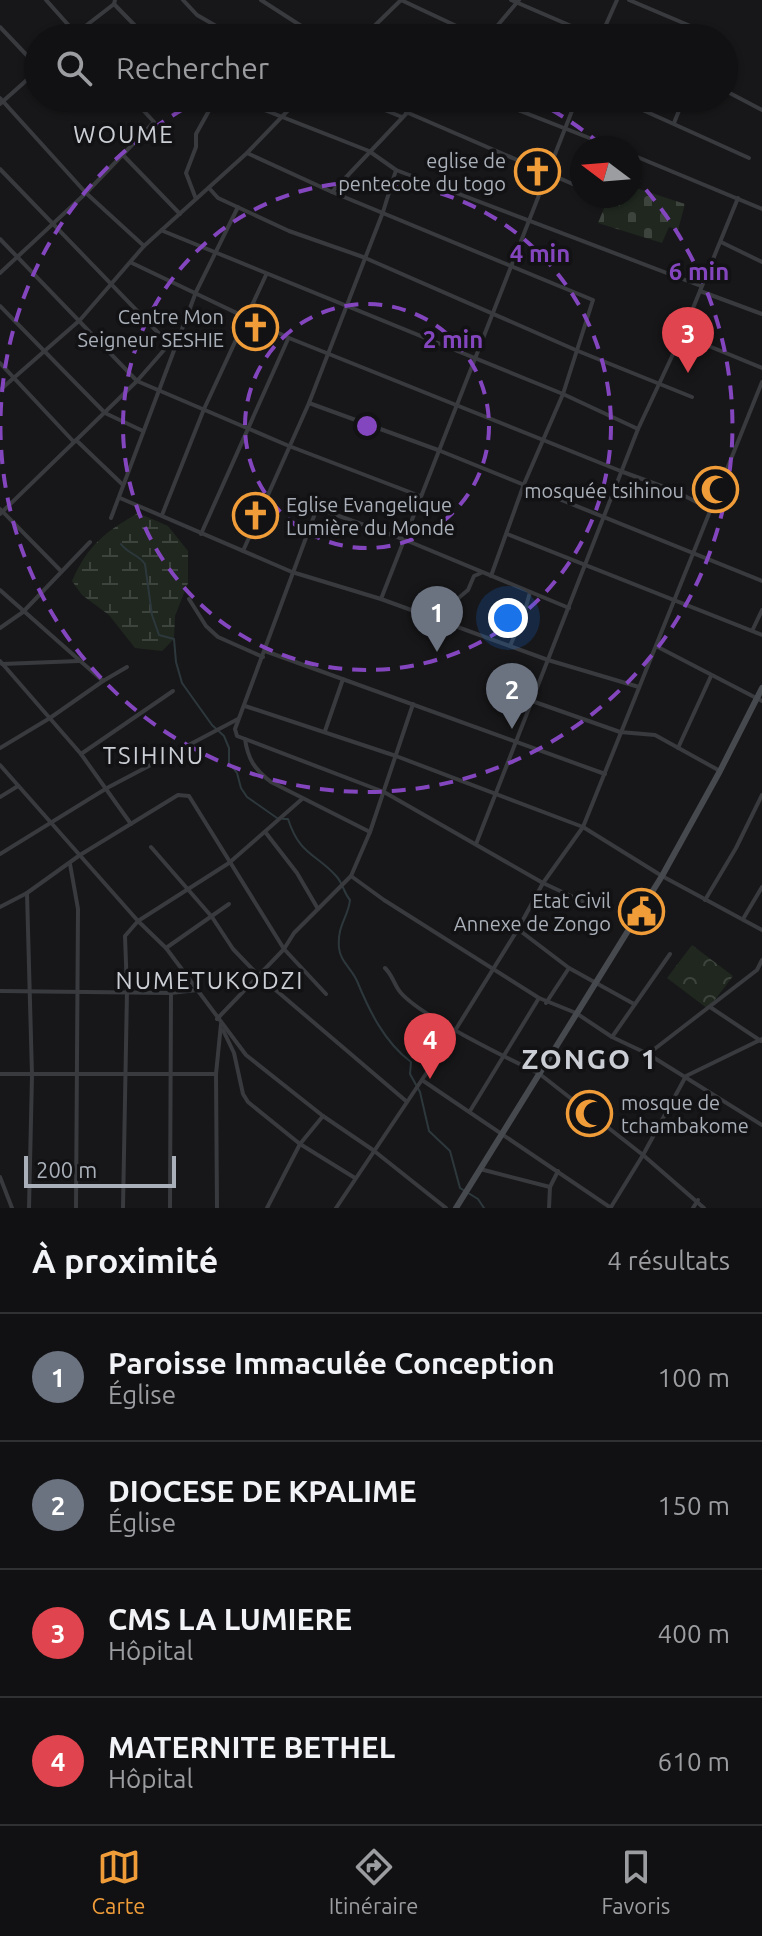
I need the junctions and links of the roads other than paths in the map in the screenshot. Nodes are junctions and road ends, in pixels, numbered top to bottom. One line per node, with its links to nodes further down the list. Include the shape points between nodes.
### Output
1 (46, 0): 10 (street)
2 (183, 0): 13 (street)
3 (261, 0): 14 (street)
4 (401, 0): 15 (street); 16 (street)
5 (511, 0): 9 (street)
6 (617, 0): 19 (street)
7 (629, 0): 20 (street)
8 (114, 2): 11 (street); 12 (street)
9 (519, 2): 17 (street); 18 (street)
10 (67, 24)
11 (90, 24)
12 (134, 24)
13 (213, 24)
14 (298, 24)
15 (376, 24)
16 (453, 24)
17 (498, 24)
18 (568, 24)
19 (606, 24)
20 (683, 24)
21 (0, 27): 22 (street)
22 (24, 53)
23 (24, 80): 25 (street)
24 (738, 97): 26 (street)
25 (1, 101): 52 (street)
26 (762, 110)
27 (145, 112): 43 (street, via 154,122)
28 (208, 112): 54 (street, via 186,173)
29 (268, 112): 37 (street)
30 (285, 112): 37 (street)
31 (398, 112): 36 (street)
32 (525, 112): 39 (street)
33 (571, 112): 39 (street)
34 (648, 112): 38 (street)
35 (678, 112): 38 (street)
36 (404, 114): 41 (street); 48 (street)
37 (280, 117): 41 (street); 42 (street)
38 (674, 123): 44 (street)
39 (565, 127): 40 (street); 48 (street)
40 (586, 136)
41 (369, 151): 47 (street); 51 (street)
42 (247, 153): 50 (street); 51 (street)
43 (123, 155): 52 (street); 58 (street)
44 (749, 158)
45 (642, 159): 53 (street)
46 (0, 169): 60 (street)
47 (396, 170): 57 (street); 59 (street)
48 (547, 171): 49 (street); 59 (street)
49 (570, 182)
50 (209, 188): 54 (street); 55 (street)
51 (332, 192): 57 (street)
52 (86, 193): 60 (street); 64 (street)
53 (738, 198): 56 (street); 63 (street)
54 (196, 199): 58 (street)
55 (238, 207): 65 (street); 67 (street)
56 (762, 209)
57 (383, 212): 67 (street); 70 (street)
58 (180, 214): 61 (street)
59 (530, 220): 70 (street); 74 (street)
60 (53, 224): 66 (street); 73 (street)
61 (163, 231): 64 (street); 65 (street)
62 (0, 239): 66 (street)
63 (721, 242): 68 (street); 74 (street)
64 (144, 246): 69 (street)
65 (214, 251): 72 (street); 75 (street)
66 (17, 256): 71 (street); 81 (street)
67 (363, 257): 77 (street); 78 (street)
68 (762, 262)
69 (132, 263): 73 (street); 75 (street)
70 (512, 267): 78 (street); 87 (street, via 593,300)
71 (0, 273)
72 (267, 274): 77 (street); 80 (street)
73 (113, 284): 81 (street); 85 (street)
74 (701, 289): 79 (street); 83 (street)
75 (196, 292): 80 (street); 82 (street)
76 (0, 306): 86 (street)
77 (346, 308): 88 (street); 89 (street)
78 (494, 314): 87 (street); 89 (street)
79 (762, 314)
80 (245, 319): 84 (street); 102 (street)
81 (80, 320): 86 (street); 93 (street)
82 (181, 330): 85 (street); 97 (street)
83 (682, 335): 91 (street); 95 (street)
84 (289, 338): 88 (street); 104 (street)
85 (170, 345): 93 (street)
86 (45, 351): 92 (street); 103 (street)
87 (578, 351): 95 (street); 98 (street)
88 (329, 353): 100 (street); 101 (street)
89 (476, 359): 98 (street); 101 (street)
90 (0, 363): 92 (street)
91 (762, 368)
92 (12, 377): 96 (street); 107 (street)
93 (137, 381): 97 (street); 103 (street)
94 (762, 382): 116 (street)
95 (660, 383): 99 (street); 105 (street)
96 (0, 390)
97 (161, 390): 102 (street); 106 (street)
98 (563, 394): 105 (street); 108 (street)
99 (692, 397)
100 (309, 403): 109 (street); 110 (street)
101 (456, 406): 108 (street); 110 (street)
102 (204, 409): 104 (street); 118 (street)
103 (105, 413): 106 (street); 107 (street)
104 (249, 427): 109 (street); 121 (street)
105 (638, 429): 111 (street)
106 (143, 431): 112 (street)
107 (75, 440): 112 (street); 117 (street)
108 (543, 440): 111 (street); 113 (street)
109 (289, 446): 114 (street); 125 (street)
110 (438, 450): 113 (street); 114 (street)
111 (623, 472): 116 (street); 119 (street)
112 (122, 484): 115 (street)
113 (524, 484): 119 (street); 122 (street)
114 (420, 496): 123 (street)
115 (120, 498): 118 (street); 120 (street)
116 (712, 510): 126 (street)
117 (1, 512): 128 (street)
118 (162, 515): 121 (street)
119 (605, 517): 126 (street); 127 (street)
120 (111, 518)
121 (201, 534): 125 (street)
122 (507, 534): 127 (street); 131 (street)
123 (403, 539): 129 (street, via 317,508); 130 (street); 136 (street)
124 (90, 542): 128 (street)
125 (243, 551): 129 (street)
126 (694, 555): 132 (street); 137 (street)
127 (586, 563): 137 (street); 138 (street)
128 (61, 571): 140 (street)
129 (292, 572): 136 (street); 147 (street)
130 (483, 572): 131 (street); 141 (street, via 474,576)
131 (491, 576): 134 (street)
132 (762, 581)
133 (0, 590): 140 (street)
134 (530, 591): 138 (street); 145 (street)
135 (189, 599): 147 (street, via 218,637)
136 (381, 599): 141 (street)
137 (675, 601): 143 (street); 146 (street)
138 (570, 608): 148 (street)
139 (762, 610): 143 (street)
140 (23, 612): 142 (street); 149 (street)
141 (442, 622): 145 (street)
142 (0, 628)
143 (752, 630): 144 (street)
144 (762, 635)
145 (510, 646): 148 (street)
146 (656, 646): 152 (street); 155 (street)
147 (264, 654): 153 (street); 161 (street)
148 (548, 660): 155 (street); 159 (street)
149 (79, 661): 150 (street); 154 (street)
150 (1, 663): 162 (street)
151 (127, 667): 154 (street)
152 (711, 676): 158 (street); 169 (street)
153 (343, 679): 160 (street); 164 (street)
154 (103, 681): 162 (street)
155 (639, 687): 165 (street)
156 (762, 688): 158 (street)
157 (173, 691): 170 (street)
158 (759, 699): 173 (street)
159 (532, 701): 165 (street); 167 (street)
160 (413, 704): 167 (street); 171 (street)
161 (244, 705): 163 (street); 164 (street)
162 (50, 718): 168 (street); 170 (street)
163 (239, 718): 166 (street, via 235,733); 176 (street)
164 (325, 731): 171 (street)
165 (620, 732): 169 (street, via 655,735); 174 (street)
166 (245, 739): 177 (street); 181 (street, via 257,771)
167 (515, 742): 174 (street); 178 (street)
168 (0, 748)
169 (678, 748): 173 (street)
170 (81, 754): 176 (street)
171 (396, 756): 177 (street); 178 (street)
172 (0, 765): 175 (street)
173 (720, 771): 194 (street)
174 (605, 774): 184 (street)
175 (18, 786): 180 (street); 182 (street)
176 (107, 788): 182 (street); 183 (street)
177 (384, 792): 185 (street); 187 (street)
178 (496, 792): 184 (street); 187 (street)
179 (762, 795): 199 (street)
180 (0, 797)
181 (303, 798): 185 (street); 186 (street)
182 (52, 822): 189 (street); 190 (street)
183 (131, 824): 190 (street); 191 (street, via 186,794)
184 (583, 827): 194 (street); 195 (street)
185 (370, 832): 193 (street)
186 (266, 833): 191 (street); 203 (street)
187 (476, 844): 195 (street)
188 (151, 847): 197 (street)
189 (0, 854)
190 (80, 855): 192 (street); 206 (street)
191 (229, 863): 197 (street); 210 (street)
192 (70, 864): 198 (street); 222 (street, via 78,909)
193 (351, 876): 203 (street); 214 (street)
194 (662, 876): 199 (street); 217 (street)
195 (543, 883): 200 (street); 207 (street)
196 (762, 887): 205 (street)
197 (190, 890): 204 (street); 206 (street)
198 (27, 893): 202 (street); 220 (street)
199 (705, 900): 205 (street)
200 (586, 903)
201 (229, 904): 204 (street)
202 (0, 907)
203 (318, 909): 210 (street)
204 (212, 917): 209 (street); 216 (street)
205 (743, 919): 208 (street)
206 (138, 921): 209 (street); 221 (street, via 125,936)
207 (518, 929): 214 (street); 215 (street)
208 (762, 930)
209 (166, 948): 218 (street)
210 (284, 949): 216 (street); 224 (street)
211 (670, 954): 227 (street)
212 (762, 960): 228 (street, via 757,970)
213 (385, 968): 231 (street, via 398,990)
214 (493, 968): 225 (street); 231 (street)
215 (569, 968): 217 (street); 226 (street)
216 (258, 975): 230 (street); 245 (street)
217 (598, 982): 227 (street); 229 (street)
218 (198, 990): 223 (street); 230 (street)
219 (0, 991): 220 (street)
220 (31, 991): 222 (street); 241 (street)
221 (127, 991): 222 (street); 223 (street); 237 (street)
222 (78, 992): 236 (street)
223 (171, 993): 242 (street)
224 (326, 994)
225 (539, 998): 226 (street); 235 (street)
226 (546, 1003): 229 (street)
227 (634, 1004): 232 (street)
228 (710, 1007): 233 (street); 234 (street)
229 (576, 1013): 232 (street); 240 (street)
230 (219, 1022): 239 (street); 247 (street, via 246,1055); 250 (street, via 248,1102)
231 (456, 1029): 235 (street); 244 (street)
232 (612, 1037): 234 (street)
233 (762, 1040): 243 (street)
234 (648, 1054): 243 (street)
235 (502, 1057): 240 (street); 246 (street)
236 (79, 1073): 237 (street); 241 (street); 261 (street)
237 (125, 1073): 242 (street); 262 (street)
238 (0, 1074): 241 (street)
239 (216, 1074): 242 (street); 264 (street)
240 (541, 1074): 249 (street); 252 (street)
241 (32, 1075): 260 (street)
242 (169, 1075): 263 (street)
243 (686, 1076): 248 (street); 252 (street)
244 (422, 1080): 245 (street); 246 (street)
245 (406, 1101): 251 (street)
246 (470, 1111): 249 (street)
247 (323, 1116): 250 (street); 251 (street)
248 (762, 1125)
249 (502, 1132): 253 (street); 254 (street)
250 (300, 1144): 256 (street); 265 (street)
251 (373, 1150): 256 (street); 267 (street)
252 (643, 1155): 258 (street); 270 (street)
253 (480, 1169): 257 (street); 268 (street)
254 (558, 1171): 257 (street); 270 (street)
255 (0, 1177): 259 (street)
256 (355, 1178): 266 (street)
257 (550, 1187): 269 (street)
258 (698, 1200): 271 (street); 272 (street)
259 (12, 1208)
260 (29, 1208)
261 (76, 1208)
262 (123, 1208)
263 (170, 1208)
264 (217, 1208)
265 (267, 1208)
266 (336, 1208)
267 (446, 1208)
268 (456, 1208)
269 (549, 1208)
270 (611, 1208)
271 (693, 1208)
272 (704, 1208)

